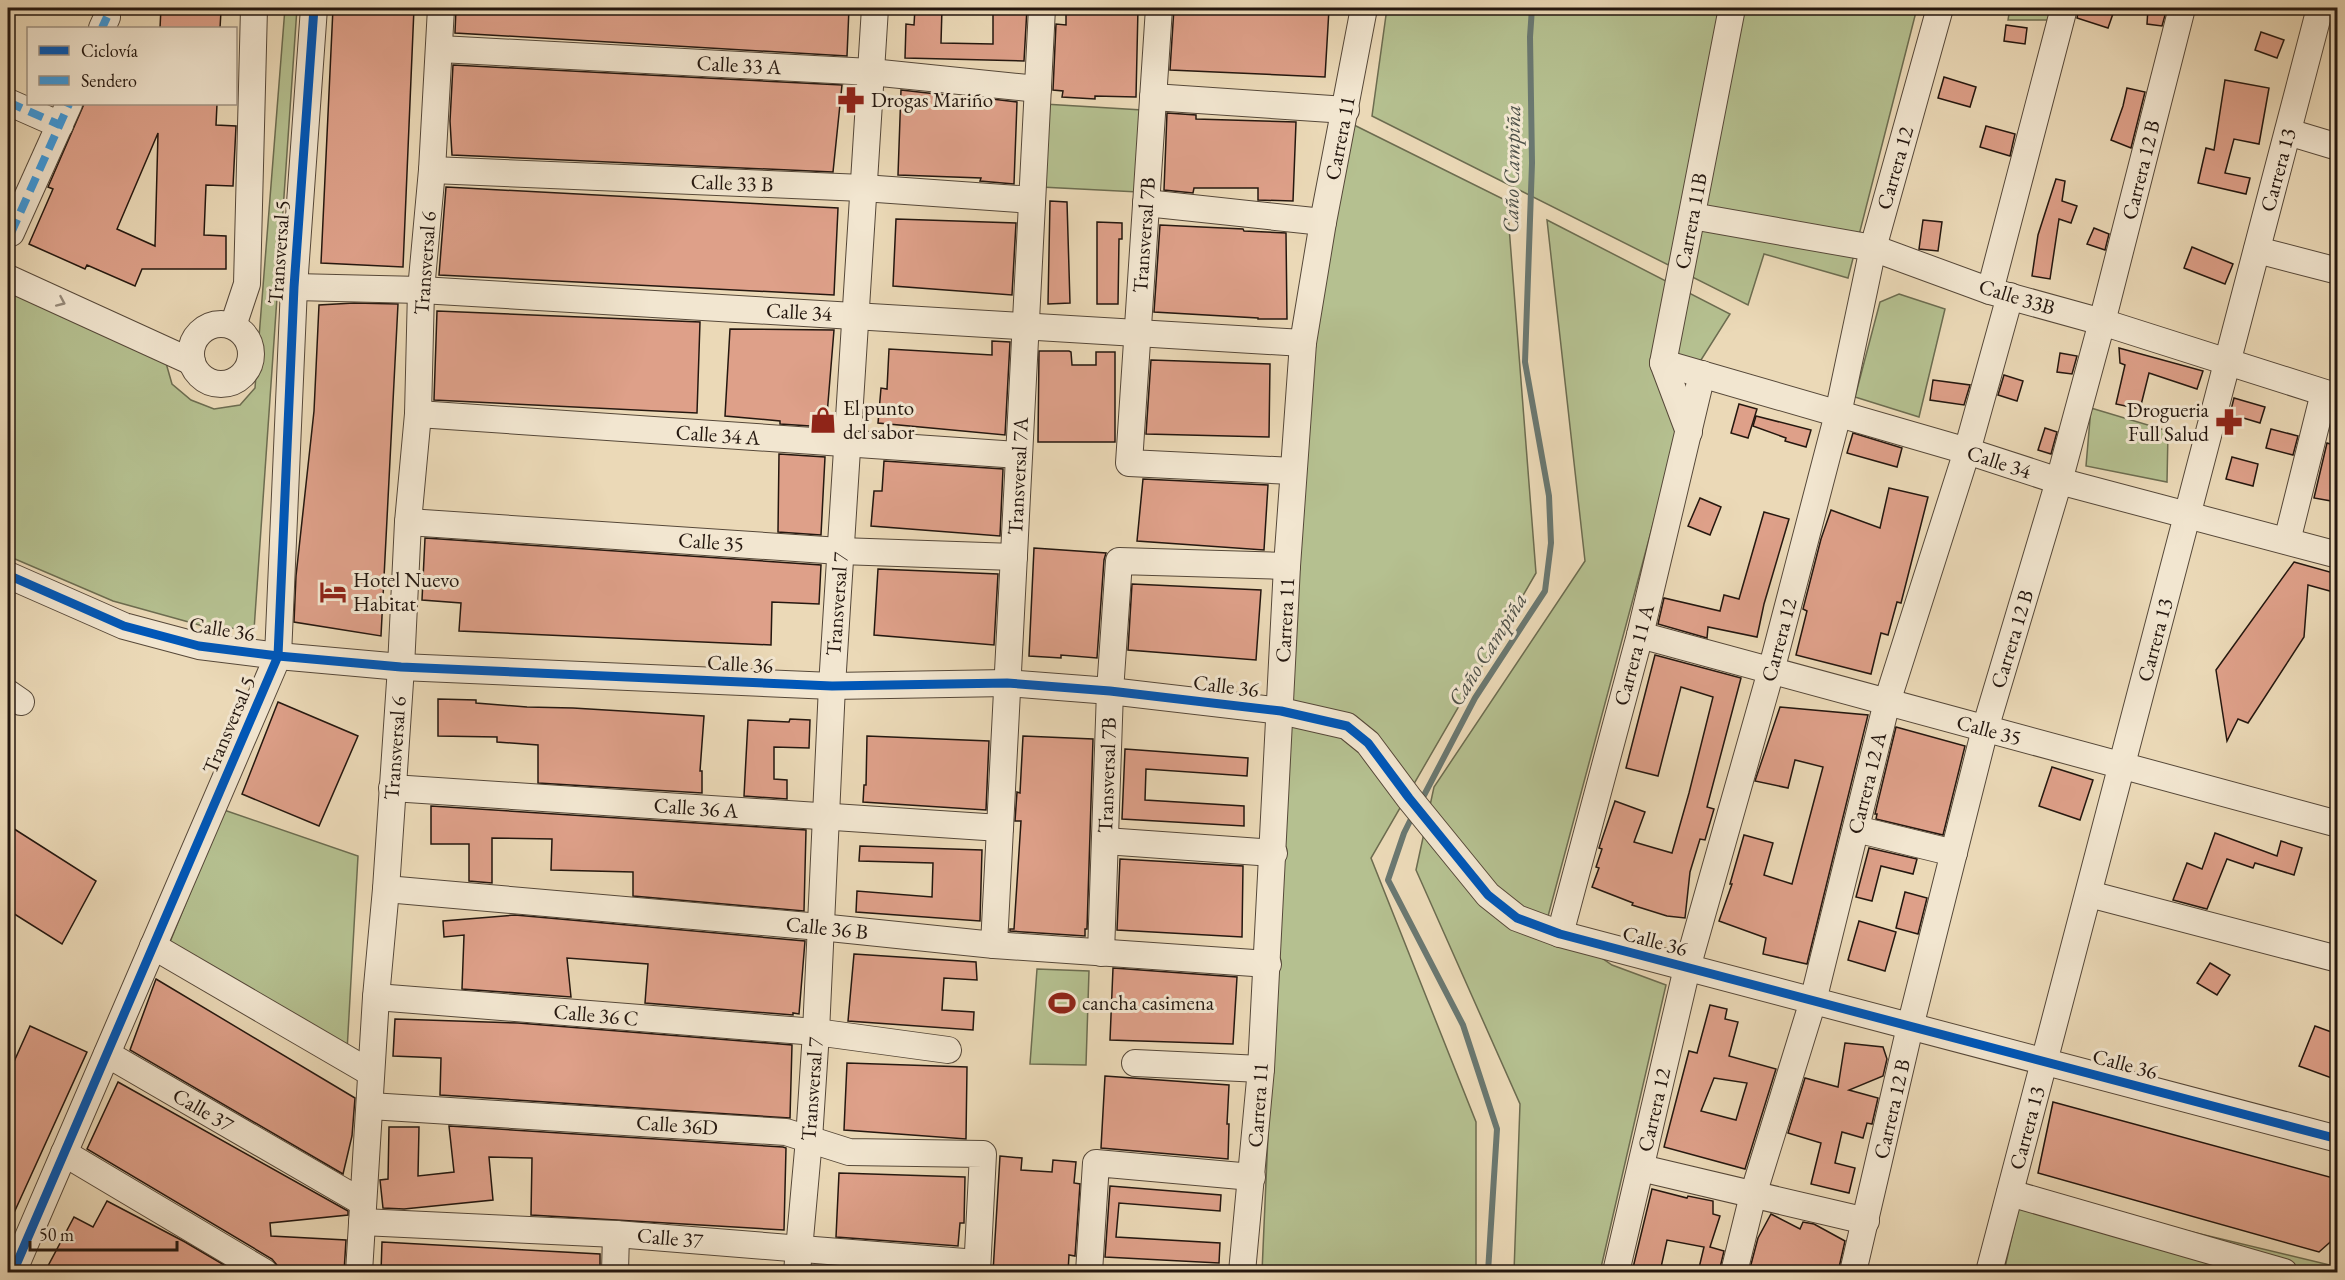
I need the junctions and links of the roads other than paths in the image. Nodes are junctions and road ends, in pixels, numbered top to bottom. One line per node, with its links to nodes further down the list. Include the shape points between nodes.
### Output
1 (254, 8): 39 (street, via 247,284)
2 (314, 8): 33 (street, Transversal 5)
3 (441, 8): 13 (street, Transversal 6)
4 (875, 8): 14 (street, Transversal 7)
5 (1042, 8): 15 (street, Transversal 7A)
6 (1159, 8): 16 (street, Transversal 7B)
7 (1364, 8): 18 (street, Carrera 11)
8 (1732, 8): 26 (street, Carrera 11B)
9 (1940, 8): 29 (street, Carrera 12)
10 (2064, 8): 35 (street, Carrera 12 A)
11 (2182, 8): 37 (street, Carrera 12 B)
12 (2320, 8): 20 (street, Carrera 13)
13 (440, 50): 14 (street, Calle 33 A); 22 (street, Transversal 6)
14 (871, 72): 15 (street, Calle 33 A); 23 (street, Transversal 7)
15 (1038, 89): 24 (street, Transversal 7A)
16 (1153, 97): 18 (street); 25 (street, Transversal 7B)
17 (8, 102): 19 (street)
18 (1346, 110): 27 (street, Carrera 11)
19 (64, 114): 28 (street)
20 (2288, 132): 21 (street); 30 (street, Carrera 13)
21 (2337, 147)
22 (432, 170): 23 (street, Calle 33 B); 34 (street, Transversal 6)
23 (863, 188): 24 (street, Calle 33 B); 36 (street, Transversal 7)
24 (1032, 200): 38 (street, Transversal 7A)
25 (1146, 203): 27 (street); 40 (street, Transversal 7B)
26 (1692, 216): 29 (street, Calle 33B); 44 (street, Carrera 11B)
27 (1323, 222): 41 (street, Carrera 11)
28 (11, 233)
29 (1873, 248): 35 (street, Calle 33B); 48 (street, Carrera 12)
30 (2257, 250): 31 (street); 43 (street, Carrera 13)
31 (2337, 271)
32 (8, 278): 42 (street, one-way to 42)
33 (294, 287): 34 (street, Calle 34); 64 (street, Transversal 5)
34 (421, 290): 36 (street, Calle 34); 47 (street, Transversal 6)
35 (2000, 293): 37 (street, Calle 33B); 51 (street, Carrera 12 A)
36 (855, 315): 38 (street, Calle 34); 50 (street, Transversal 7)
37 (2102, 322): 43 (street, Calle 33B); 54 (street, Carrera 12 B)
38 (1026, 325): 40 (street, Calle 34); 52 (street, Transversal 7A)
39 (233, 326): 42 (street, via 214,324 205,328 193,342); 42 (street, via 251,347 250,366 245,374 219,385 201,378)
40 (1138, 331): 41 (street, Calle 34); 53 (street, Transversal 7B, via 1129,462)
41 (1303, 343): 53 (street, Carrera 11)
42 (192, 362)
43 (2228, 362): 46 (street, Calle 33B); 55 (street, Carrera 13)
44 (1663, 363): 45 (street, Calle 34); 49 (street)
45 (1702, 374): 48 (street, Calle 34); 49 (street, Carrera 11 A)
46 (2331, 395): 57 (street)
47 (418, 414): 50 (street, Calle 34 A); 56 (street, Transversal 6)
48 (1838, 414): 51 (street, Calle 34); 66 (street, Carrera 12)
49 (1689, 432): 63 (street, Carrera 11 A)
50 (847, 444): 52 (street, Calle 34 A); 58 (street, Transversal 7)
51 (1967, 451): 54 (street, Calle 34); 70 (street, Carrera 12 A)
52 (1019, 455): 60 (street, Transversal 7A)
53 (1293, 471): 61 (street, Carrera 11)
54 (2059, 481): 55 (street, Calle 34); 72 (street, Carrera 12 B)
55 (2188, 514): 57 (street, Calle 34); 73 (street, Carrera 13)
56 (408, 522): 58 (street, Calle 35); 65 (street, Transversal 6)
57 (2287, 541): 59 (street, Calle 34)
58 (840, 551): 60 (street, Calle 35); 68 (street, Transversal 7)
59 (2337, 555)
60 (1014, 557): 67 (street, Transversal 7A)
61 (1287, 566): 69 (street, Transversal 7B, via 1119,561); 71 (street, Carrera 11)
62 (8, 575): 64 (street, Calle 36, via 124,626 199,646)
63 (1640, 635): 66 (street, Calle 35); 85 (street, Carrera 11 A)
64 (278, 656): 65 (street, Calle 36); 87 (street, Transversal 5)
65 (401, 667): 68 (street, Calle 36); 74 (street, Transversal 6)
66 (1771, 671): 70 (street, Calle 35); 91 (street, Carrera 12)
67 (1007, 683): 68 (street, Calle 36); 69 (street, Calle 36); 77 (street, Transversal 7A)
68 (832, 686): 75 (street, Transversal 7)
69 (1110, 691): 71 (street, Calle 36); 79 (street, Transversal 7B)
70 (1887, 702): 72 (street, Calle 35); 78 (street, Carrera 12 A)
71 (1281, 711): 80 (street, Carrera 11); 85 (street, Calle 36, via 1347,726 1368,743 1488,895 1517,918)
72 (1985, 729): 73 (street, Calle 35); 81 (street, Carrera 12 B)
73 (2122, 766): 76 (street, Calle 35); 83 (street, Carrera 13)
74 (392, 788): 75 (street, Calle 36 A); 82 (street, Transversal 6)
75 (826, 816): 77 (street, Calle 36 A); 84 (street, Transversal 7)
76 (2337, 824)
77 (1000, 828): 86 (street, Transversal 7A)
78 (1856, 829): 81 (street); 93 (street, Carrera 12 A)
79 (1105, 841): 80 (street); 88 (street, Transversal 7B)
80 (1274, 853): 90 (street, Carrera 11)
81 (1954, 853): 94 (street, Carrera 12 B)
82 (386, 889): 84 (street, Calle 36 B); 92 (street, Transversal 6)
83 (2089, 894): 89 (street); 98 (street, Carrera 13)
84 (820, 927): 86 (street, Calle 36 B); 95 (street, Transversal 7)
85 (1560, 934): 91 (street, Calle 36)
86 (994, 945): 88 (street, Calle 36 B)
87 (153, 946): 97 (street, Transversal 5); 101 (street)
88 (1101, 953): 90 (street, Calle 36 B)
89 (2337, 959)
90 (1268, 964): 100 (street, Carrera 11)
91 (1687, 968): 93 (street, Calle 36); 106 (street, Carrera 12)
92 (376, 997): 95 (street, Calle 36 C); 101 (street, Transversal 6)
93 (1813, 1001): 94 (street, Calle 36); 109 (street, Carrera 12 A)
94 (1910, 1027): 98 (street, Calle 36); 111 (street, Carrera 12 B)
95 (816, 1032): 96 (street, Calle 36 C); 103 (street, Transversal 7)
96 (948, 1050)
97 (107, 1054): 105 (street, Transversal 5); 110 (street, Calle 37)
98 (2044, 1062): 104 (street, Calle 36); 108 (street, Carrera 13)
99 (1135, 1063): 100 (street)
100 (1261, 1069): 107 (street, Carrera 11)
101 (371, 1073): 102 (street, Transversal 6)
102 (370, 1106): 103 (street, Calle 36D, via 786,1132); 110 (street, Transversal 6)
103 (809, 1139): 113 (street, Transversal 7); 114 (street, Calle 36D, via 849,1152 982,1154)
104 (2337, 1139)
105 (64, 1153): 115 (street, Transversal 5); 116 (street)
106 (1641, 1168): 109 (street); 121 (street, Carrera 12)
107 (1252, 1177): 119 (street, via 1096,1163); 120 (street, Carrera 11)
108 (2010, 1192): 124 (street, Carrera 13); 125 (street)
109 (1753, 1195): 111 (street); 122 (street, Carrera 12 A)
110 (362, 1212): 112 (street, Calle 37); 117 (street, Transversal 6)
111 (1866, 1221): 123 (street, Carrera 12 B)
112 (616, 1234): 113 (street, Calle 37); 118 (street)
113 (798, 1261): 114 (street, Calle 37)
114 (977, 1268)
115 (22, 1269)
116 (264, 1272)
117 (359, 1272)
118 (615, 1272)
119 (1089, 1272)
120 (1242, 1272)
121 (1616, 1272)
122 (1734, 1272)
123 (1853, 1272)
124 (1989, 1272)
125 (2284, 1272)

